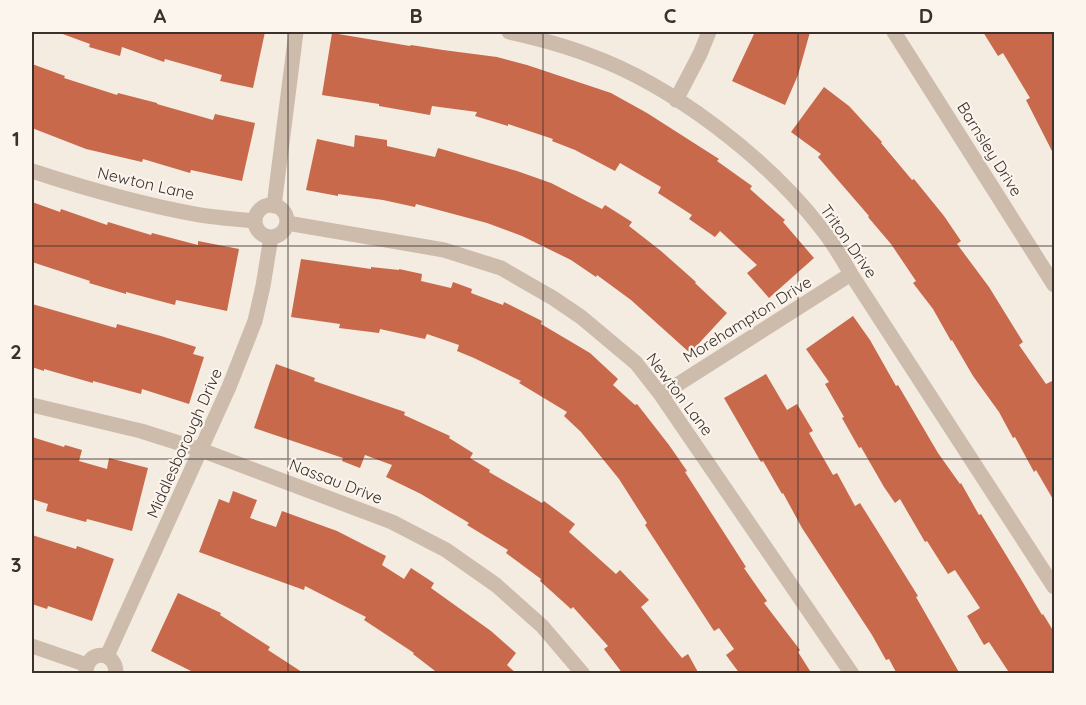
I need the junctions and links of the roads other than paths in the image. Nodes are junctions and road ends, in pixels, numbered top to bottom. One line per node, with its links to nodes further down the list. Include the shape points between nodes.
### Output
1 (296, 32): 8 (street)
2 (510, 32): 5 (street, Triton Drive)
3 (709, 32): 6 (street)
4 (894, 32): 13 (street, Barnsley Drive)
5 (547, 36): 6 (street, Triton Drive, via 616,66)
6 (676, 100): 12 (street, Triton Drive, via 736,142 786,188 821,228)
7 (32, 171): 9 (street, Newton Lane, via 158,206)
8 (274, 206): 9 (street, via 263,207); 10 (street, via 282,210)
9 (255, 221): 11 (street, via 258,230)
10 (287, 223): 11 (street, via 283,231); 14 (street, Newton Lane, via 444,250 501,268 581,317 636,363)
11 (271, 237): 16 (street, Middlesborough Drive, via 255,321)
12 (851, 274): 14 (street, Morehampton Drive); 17 (street, Triton Drive)
13 (1054, 285)
14 (661, 395): 23 (street, Newton Lane)
15 (32, 405): 16 (street, Nassau Drive)
16 (201, 450): 19 (street, Middlesborough Drive); 22 (street, Nassau Drive, via 364,510 446,550 520,605)
17 (1054, 587)
18 (32, 646): 20 (street)
19 (107, 656): 20 (street, via 93,657); 21 (street, via 116,665)
20 (86, 669)
21 (116, 674)
22 (583, 674)
23 (852, 674)

